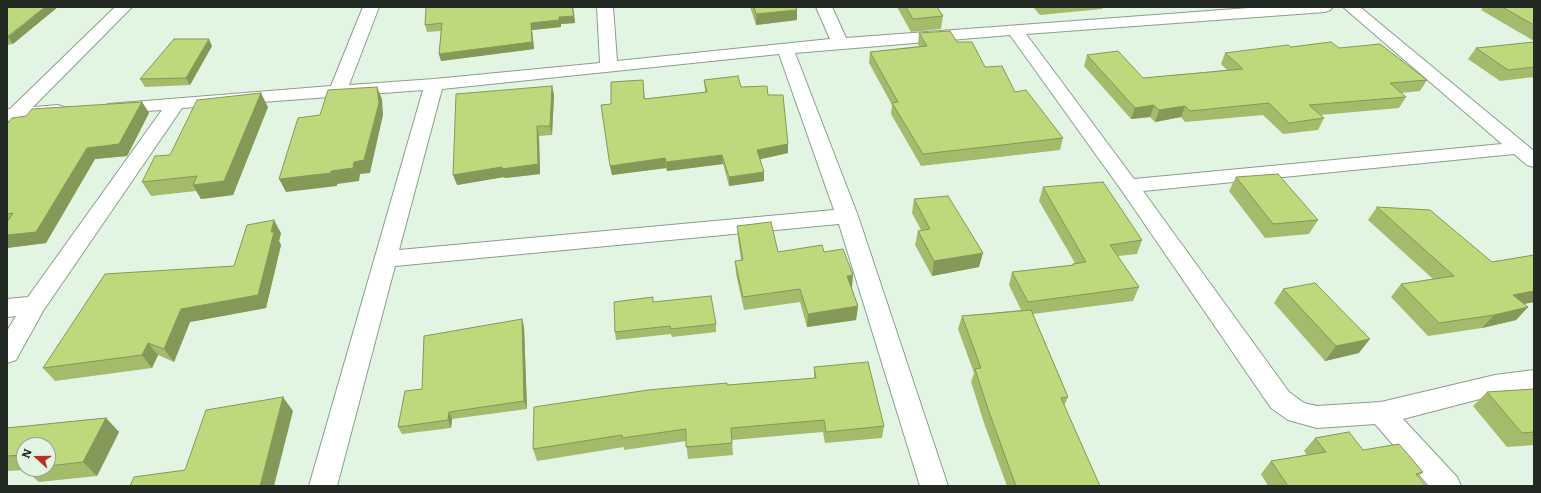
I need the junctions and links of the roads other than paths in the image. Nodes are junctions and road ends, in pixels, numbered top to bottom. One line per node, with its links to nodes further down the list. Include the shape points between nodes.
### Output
1 (124, 7): 16 (street)
2 (371, 7): 12 (street)
3 (605, 7): 10 (street)
4 (824, 7): 8 (street)
5 (1325, 7): 7 (street)
6 (1351, 7): 17 (street)
7 (1016, 31): 8 (street); 19 (street)
8 (840, 43): 9 (street)
9 (785, 49): 10 (street); 20 (street)
10 (609, 68): 11 (street)
11 (434, 84): 12 (street); 21 (street)
12 (338, 90): 13 (street)
13 (175, 105): 14 (street); 22 (street)
14 (96, 109)
15 (72, 111): 16 (street)
16 (12, 114)
17 (1517, 148): 18 (street); 19 (street)
18 (1534, 161)
19 (1129, 186): 26 (street, via 1280,400 1297,412 1317,417)
20 (847, 216): 21 (street); 28 (street)
21 (385, 259): 27 (street)
22 (35, 305): 23 (street); 24 (street)
23 (7, 308)
24 (7, 352)
25 (1534, 380): 26 (street, via 1495,385)
26 (1381, 413): 29 (street)
27 (323, 486)
28 (934, 486)
29 (1447, 486)

